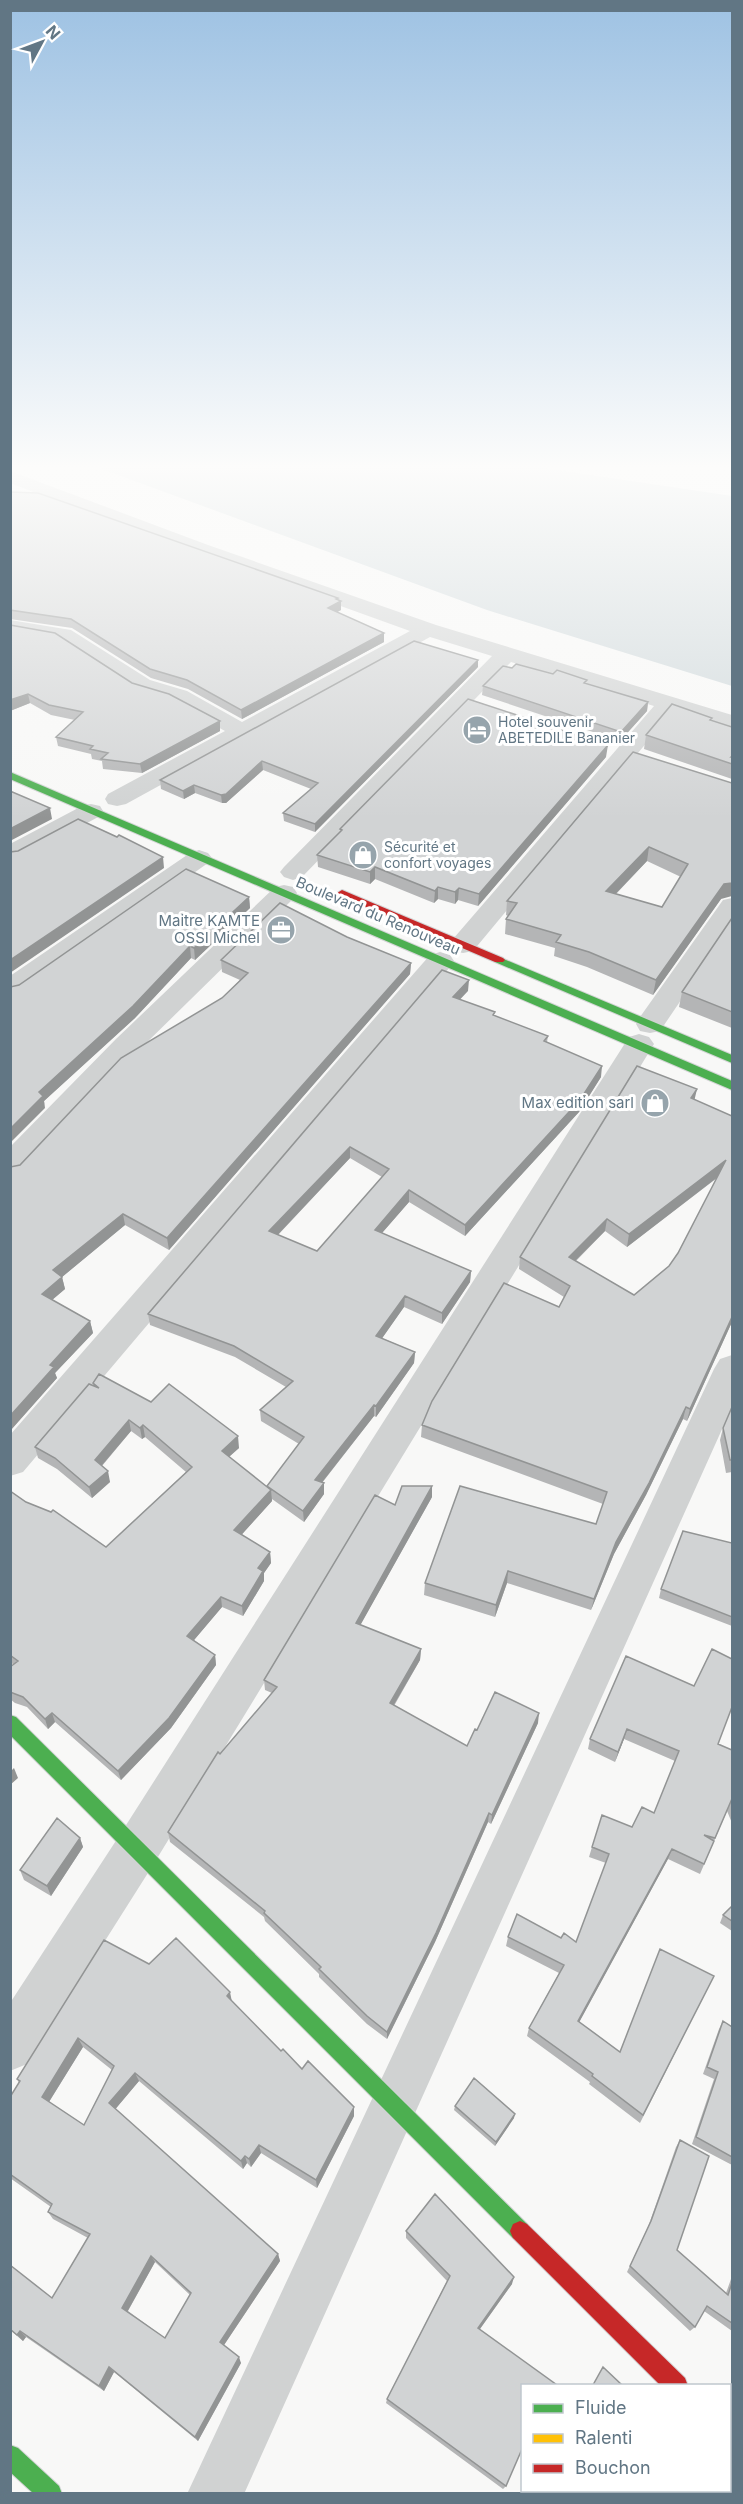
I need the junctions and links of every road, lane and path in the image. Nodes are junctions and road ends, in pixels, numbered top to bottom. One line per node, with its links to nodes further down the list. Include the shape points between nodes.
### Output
1 (301, 585): 3 (street)
2 (10, 626): 7 (street, via 63,635 142,684 179,696)
3 (428, 630): 4 (street); 7 (street)
4 (506, 655): 5 (street); 13 (street, via 475,703)
5 (668, 704): 6 (street); 16 (street)
6 (732, 722)
7 (242, 731): 9 (street)
8 (10, 775): 9 (main road, Boulevard du Renouveau)
9 (104, 801): 10 (main road, Boulevard du Renouveau); 11 (street); 12 (main road, Boulevard du Renouveau)
10 (138, 808)
11 (10, 855)
12 (199, 858): 13 (main road, Boulevard du Renouveau); 17 (street)
13 (291, 878): 16 (main road, Boulevard du Renouveau); 21 (street)
14 (325, 886): 16 (main road, Boulevard du Renouveau)
15 (732, 906): 18 (street)
16 (452, 953): 18 (main road, Boulevard du Renouveau); 18 (main road, Boulevard du Renouveau); 23 (street)
17 (10, 989)
18 (644, 1034): 19 (main road, Boulevard du Renouveau); 20 (main road, Boulevard du Renouveau); 25 (street)
19 (732, 1059)
20 (732, 1086)
21 (10, 1167)
22 (732, 1369): 27 (street)
23 (10, 1461)
24 (10, 1723): 25 (main road)
25 (137, 1849): 26 (street); 27 (main road)
26 (10, 2047)
27 (394, 2107): 28 (main road); 31 (street)
28 (676, 2384)
29 (10, 2456): 30 (main road)
30 (51, 2493)
31 (215, 2493)

